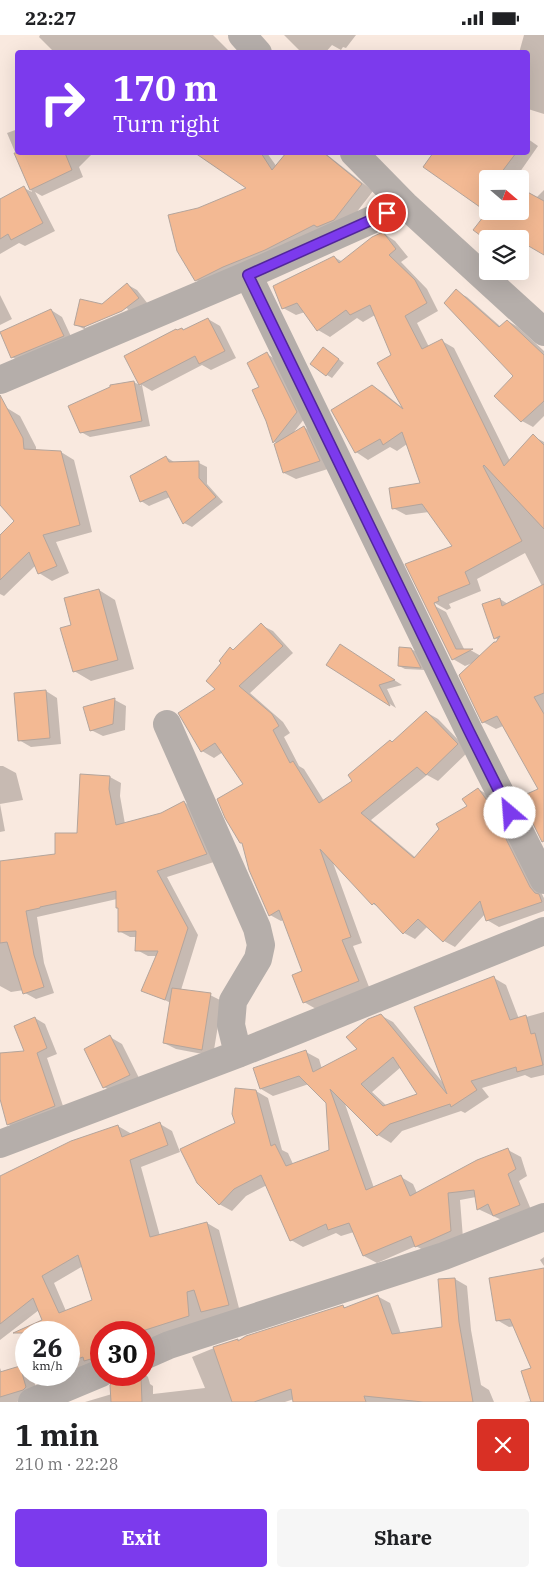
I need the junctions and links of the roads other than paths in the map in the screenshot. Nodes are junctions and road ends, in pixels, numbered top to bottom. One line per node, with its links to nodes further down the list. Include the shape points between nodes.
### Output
1 (242, 35): 2 (street)
2 (255, 50)
3 (356, 155): 4 (street)
4 (405, 205): 5 (street); 6 (street)
5 (248, 275): 7 (street); 9 (street)
6 (544, 332)
7 (0, 380)
8 (167, 724): 11 (street, via 257,928 261,945 258,959 232,1001 231,1025)
9 (544, 879)
10 (544, 931): 11 (street)
11 (238, 1054): 12 (street)
12 (0, 1144)
13 (544, 1217): 14 (street, via 444,1256)
14 (155, 1351)
15 (90, 1378): 16 (street)
16 (32, 1402)

